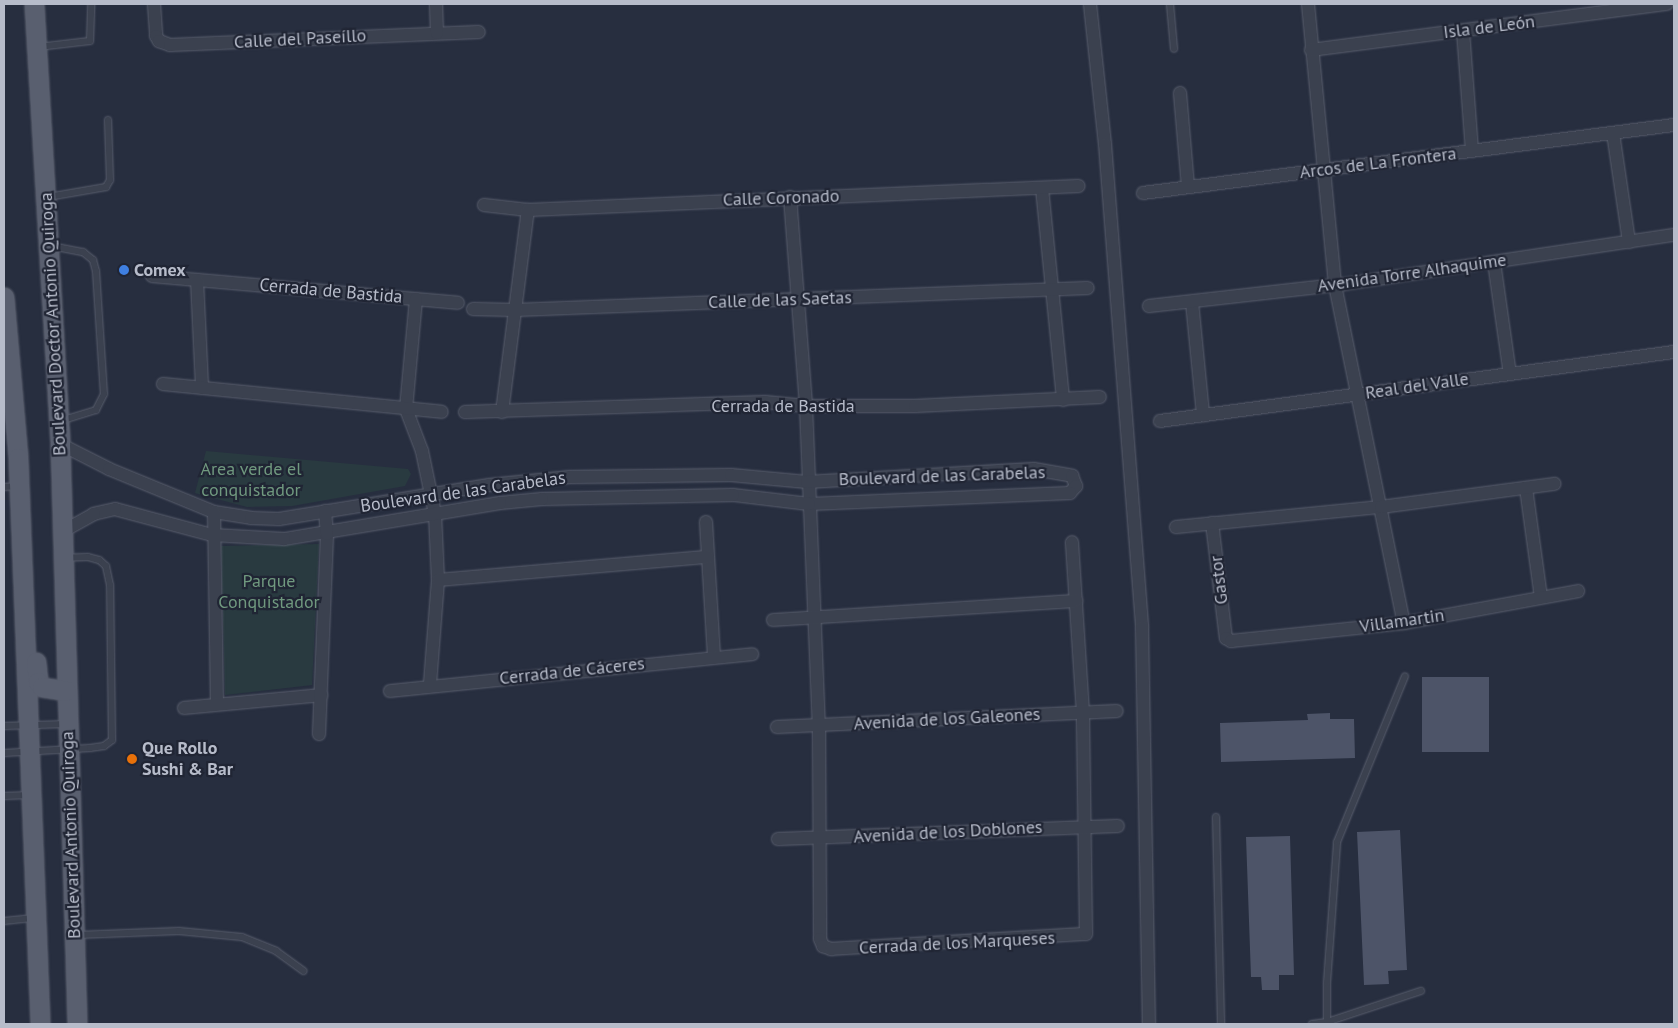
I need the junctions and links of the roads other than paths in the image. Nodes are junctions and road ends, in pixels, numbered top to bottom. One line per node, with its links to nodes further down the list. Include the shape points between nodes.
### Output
1 (34, 4): 13 (main road, Boulevard Doctor Antonio Quiroga)
2 (91, 4): 13 (lane, via 90,42)
3 (154, 4): 12 (street, Calle del Paseíllo, via 156,36 170,45)
4 (436, 4): 12 (street)
5 (1090, 4): 127 (street, via 1105,144 1142,627)
6 (1170, 4): 14 (lane)
7 (1308, 4): 15 (street)
8 (1667, 4): 9 (street, Isla de León)
9 (1604, 8): 10 (street, Isla de León)
10 (1462, 30): 15 (street, Isla de León); 20 (street)
11 (479, 32): 12 (street, Calle del Paseíllo)
12 (437, 33)
13 (37, 47): 27 (main road, Boulevard Doctor Antonio Quiroga)
14 (1174, 49)
15 (1311, 50): 21 (street)
16 (1180, 93): 23 (street)
17 (108, 120): 27 (lane, via 110,180 106,186)
18 (1674, 125): 19 (street)
19 (1613, 133): 20 (street, Arcos de La Frontera); 31 (street)
20 (1472, 151): 21 (street, Arcos de La Frontera)
21 (1324, 171): 23 (street, Arcos de La Frontera); 36 (street)
22 (1078, 186): 24 (street, Calle Coronado)
23 (1188, 187): 25 (street, Arcos de La Frontera)
24 (1042, 188): 26 (street, Calle Coronado); 38 (street)
25 (1142, 193)
26 (790, 197): 29 (street, Calle Coronado); 41 (street, Cerrada de los Marqueses)
27 (47, 198): 32 (main road, Boulevard Doctor Antonio Quiroga)
28 (484, 205): 29 (street, Calle Coronado)
29 (528, 210): 46 (street)
30 (1674, 235): 31 (street, Avenida Torre Alhaquime)
31 (1630, 242): 33 (street, Avenida Torre Alhaquime)
32 (50, 246): 61 (main road, Boulevard Doctor Antonio Quiroga); 61 (lane, via 82,252 93,260 103,384 101,404 96,410)
33 (1494, 262): 36 (street, Avenida Torre Alhaquime); 48 (street)
34 (152, 276): 35 (street, Cerrada de Bastida)
35 (197, 280): 40 (street, Cerrada de Bastida); 50 (street)
36 (1335, 285): 42 (street, Avenida Torre Alhaquime); 51 (street)
37 (1088, 288): 38 (street, Calle de las Saetas)
38 (1052, 290): 41 (street, Calle de las Saetas); 53 (street)
39 (4, 297): 65 (main road)
40 (416, 299): 43 (street); 55 (street, Cerrada de Bastida)
41 (797, 299): 46 (street, Calle de las Saetas); 54 (street, Cerrada de los Marqueses)
42 (1192, 302): 44 (street, Avenida Torre Alhaquime); 59 (street)
43 (458, 303)
44 (1149, 306)
45 (473, 309): 46 (street, Calle de las Saetas)
46 (515, 310): 58 (street)
47 (1674, 352): 48 (street, Real del Valle)
48 (1510, 374): 51 (street, Real del Valle)
49 (163, 384): 50 (street)
50 (202, 388): 55 (street)
51 (1356, 394): 59 (street, Real del Valle); 69 (street)
52 (1100, 397): 53 (street, Cerrada de Bastida)
53 (1063, 400): 54 (street, Cerrada de Bastida, via 915,406)
54 (806, 406): 58 (street, Cerrada de Bastida, via 765,402); 63 (street, Cerrada de los Marqueses)
55 (406, 409): 56 (street); 67 (street, Cerrada de Bastida, via 422,451)
56 (442, 412)
57 (465, 412): 58 (street, Cerrada de Bastida)
58 (502, 412)
59 (1203, 415): 60 (street, Real del Valle)
60 (1160, 420)
61 (59, 422): 62 (main road, Boulevard Doctor Antonio Quiroga)
62 (60, 444): 71 (street, Boulevard de las Carabelas, via 108,469); 76 (main road, Boulevard Doctor Antonio Quiroga)
63 (807, 482): 67 (street, Boulevard de las Carabelas, via 731,475 570,477); 68 (street, Cerrada de los Marqueses); 68 (street, Boulevard de las Carabelas, via 1034,469 1072,476 1076,486 1070,493)
64 (1554, 484): 66 (street)
65 (12, 487): 84 (main road)
66 (1526, 488): 69 (street); 85 (street)
67 (432, 494): 70 (street, Boulevard de las Carabelas); 72 (street, Cerrada de Bastida)
68 (809, 504): 72 (street, Boulevard de las Carabelas, via 733,495 688,495 542,500); 87 (street, Cerrada de los Marqueses)
69 (1381, 507): 74 (street); 89 (street)
70 (325, 511): 71 (street, Boulevard de las Carabelas, via 279,519); 77 (street)
71 (214, 512): 78 (street)
72 (435, 514): 77 (street, Boulevard de las Carabelas); 82 (street)
73 (706, 522): 80 (street)
74 (1212, 524): 75 (street); 90 (street, Gastor)
75 (1176, 527)
76 (63, 531): 78 (street, Boulevard de las Carabelas, via 94,514 115,509); 81 (main road, Boulevard Doctor Antonio Quiroga)
77 (327, 534): 78 (street, Boulevard de las Carabelas, via 284,539); 98 (street)
78 (212, 535): 99 (street)
79 (1072, 542): 86 (street, Cerrada de los Marqueses)
80 (708, 557): 82 (street); 93 (street)
81 (63, 558): 91 (main road, Boulevard Doctor Antonio Quiroga); 109 (lane, via 99,560 106,566 110,585 112,740 104,746)
82 (438, 580): 95 (street)
83 (1578, 591): 85 (street, Villamartin)
84 (23, 592): 96 (main road, via 33,623 38,682 48,689); 106 (main road)
85 (1541, 596): 89 (street, Villamartin)
86 (1076, 601): 87 (street); 102 (street, Cerrada de los Marqueses)
87 (814, 619): 88 (street); 104 (street, Cerrada de los Marqueses)
88 (773, 620)
89 (1404, 622): 90 (street, Villamartin, via 1231,641)
90 (1226, 638)
91 (66, 645): 96 (main road, Boulevard Antonio Quiroga)
92 (752, 654): 93 (street, Cerrada de Cáceres)
93 (714, 656): 95 (street, Cerrada de Cáceres)
94 (1405, 676): 124 (lane, via 1337,842 1326,983)
95 (430, 686): 97 (street, Cerrada de Cáceres)
96 (66, 691): 103 (main road, Boulevard Antonio Quiroga)
97 (390, 691)
98 (321, 695): 99 (street); 108 (street)
99 (217, 704): 100 (street)
100 (184, 708)
101 (1116, 711): 102 (street, Avenida de los Galeones)
102 (1083, 713): 104 (street, Avenida de los Galeones); 115 (street, Cerrada de los Marqueses)
103 (68, 724): 106 (lane); 109 (main road, Boulevard Antonio Quiroga)
104 (819, 725): 107 (street, Avenida de los Galeones); 117 (street, Cerrada de los Marqueses)
105 (4, 726): 106 (lane)
106 (29, 726): 110 (main road)
107 (777, 727)
108 (319, 734)
109 (69, 750): 110 (lane); 121 (main road, Boulevard Antonio Quiroga)
110 (30, 751): 111 (lane); 112 (main road)
111 (4, 753)
112 (31, 795): 113 (lane); 119 (main road)
113 (4, 796)
114 (1216, 817): 128 (lane)
115 (1083, 826): 116 (street, Avenida de los Doblones); 117 (street, Avenida de los Doblones); 117 (street, Cerrada de los Marqueses, via 1086,934 831,949 820,939)
116 (1118, 826)
117 (818, 838): 118 (street, Avenida de los Doblones)
118 (778, 839)
119 (35, 918): 120 (lane); 125 (main road)
120 (4, 921)
121 (74, 935): 122 (lane, via 179,931 242,938 276,951); 126 (main road, Boulevard Antonio Quiroga)
122 (304, 971)
123 (1421, 991): 124 (lane)
124 (1327, 1022): 129 (lane)
125 (40, 1024)
126 (77, 1024)
127 (1149, 1024)
128 (1221, 1024)
129 (1312, 1024)

